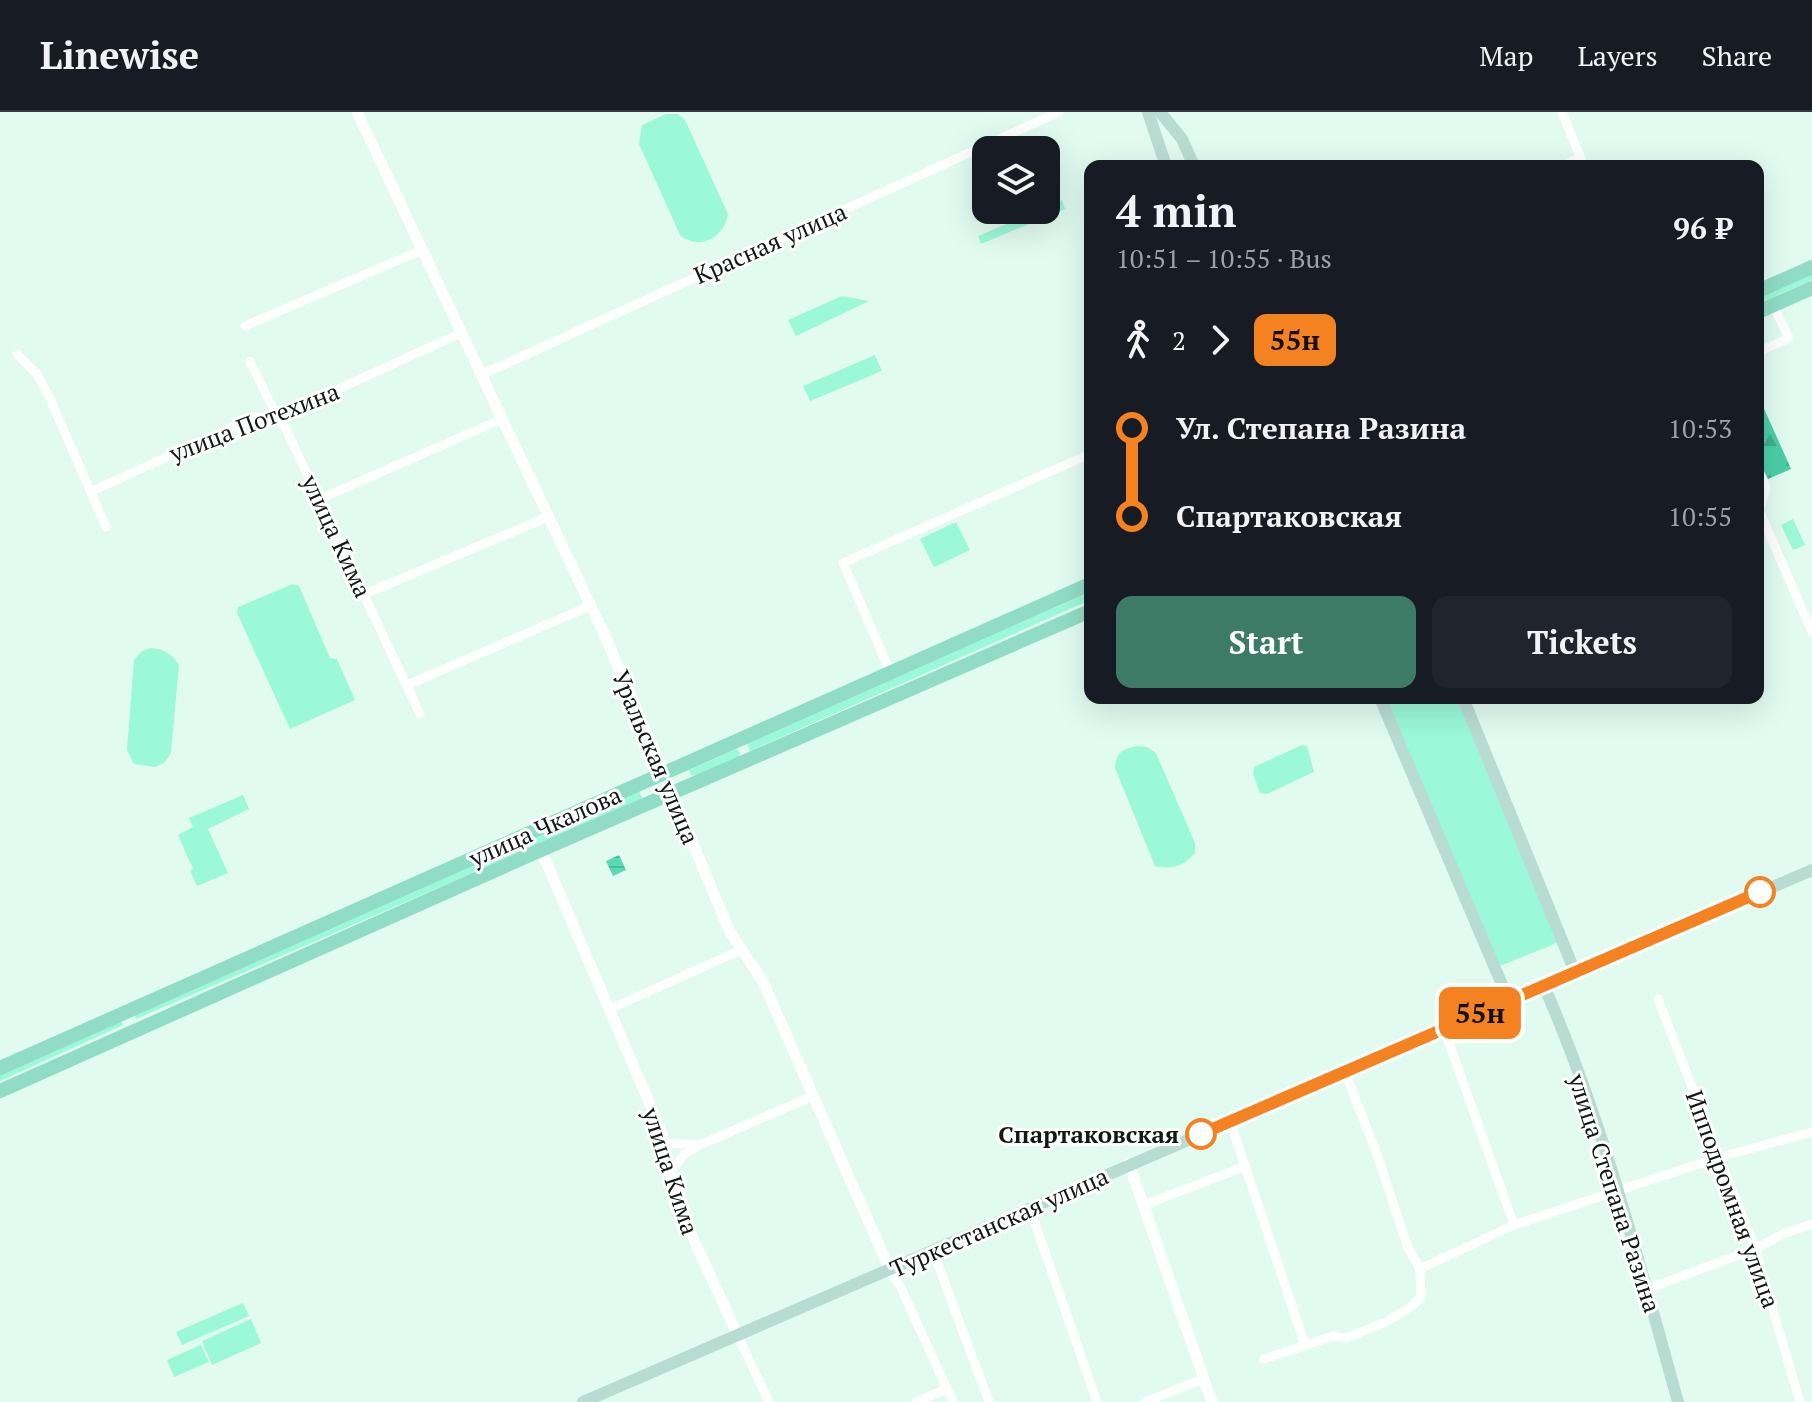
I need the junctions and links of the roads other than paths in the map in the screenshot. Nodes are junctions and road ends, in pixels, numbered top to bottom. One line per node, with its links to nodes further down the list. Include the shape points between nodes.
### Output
1 (357, 112): 9 (street, Уральская улица)
2 (1059, 112): 20 (street, Красная улица)
3 (1148, 112): 6 (main road)
4 (1160, 112): 7 (main road)
5 (1562, 112): 8 (street)
6 (1164, 160)
7 (1191, 160)
8 (1581, 160)
9 (422, 250): 15 (street); 16 (street, Уральская улица)
10 (1812, 267): 11 (main road)
11 (1764, 288)
12 (1812, 288): 13 (main road)
13 (1773, 305): 14 (main road); 17 (street, via 1789,338)
14 (1764, 309)
15 (245, 326)
16 (461, 333): 20 (street, Уральская улица); 21 (street, улица Потехина)
17 (1764, 349)
18 (17, 354): 24 (street, via 37,374)
19 (250, 361): 21 (street, улица Кима)
20 (481, 375): 22 (street, Уральская улица)
21 (277, 417): 24 (street, улица Потехина, via 255,417); 25 (street, улица Кима)
22 (502, 419): 25 (street); 26 (street, Уральская улица)
23 (1084, 457): 34 (street, via 843,563)
24 (92, 491): 28 (street)
25 (320, 499): 30 (street, улица Кима)
26 (548, 517): 30 (street); 31 (street, Уральская улица)
27 (1764, 522): 33 (street)
28 (106, 527)
29 (1084, 587): 34 (main road, улица Чкалова)
30 (365, 594): 35 (street, улица Кима)
31 (590, 606): 35 (street); 41 (street, Уральская улица)
32 (1084, 614): 40 (main road, улица Чкалова)
33 (1812, 632)
34 (890, 671): 39 (main road, улица Чкалова)
35 (407, 685): 38 (street, улица Кима)
36 (1383, 704): 49 (main road)
37 (1465, 704): 46 (main road)
38 (420, 714)
39 (739, 741): 40 (main road); 41 (main road, улица Чкалова)
40 (748, 761): 42 (main road, улица Чкалова)
41 (664, 774): 42 (main road, Уральская улица); 51 (main road, улица Чкалова)
42 (672, 794): 43 (main road, улица Чкалова); 45 (street, Уральская улица)
43 (541, 850): 50 (street, улица Кима); 53 (main road, улица Чкалова)
44 (1812, 870): 46 (main road, Туркестанская улица)
45 (741, 950): 50 (street); 57 (street, Уральская улица, via 763,982)
46 (1575, 972): 47 (main road, Туркестанская улица)
47 (1544, 986): 49 (main road, Туркестанская улица); 66 (main road, улица Степана Разина)
48 (1658, 999): 62 (street, Ипподромная улица)
49 (1509, 1001): 52 (main road, Туркестанская улица)
50 (610, 1009): 60 (street, улица Кима)
51 (124, 1012): 53 (main road); 54 (main road, улица Чкалова)
52 (1444, 1029): 55 (main road, Туркестанская улица); 70 (street)
53 (133, 1031): 56 (main road, улица Чкалова)
54 (0, 1068)
55 (1345, 1072): 58 (main road, Туркестанская улица); 73 (street)
56 (0, 1091)
57 (813, 1096): 61 (street); 74 (street, Уральская улица)
58 (1230, 1121): 63 (main road, Туркестанская улица); 64 (street)
59 (1812, 1132): 62 (street)
60 (666, 1143): 61 (street); 65 (street, улица Кима)
61 (700, 1145): 65 (street)
62 (1720, 1157): 66 (street); 71 (street, Ипподромная улица)
63 (1129, 1164): 67 (street); 68 (main road, Туркестанская улица)
64 (1246, 1166): 67 (street); 77 (street)
65 (669, 1172): 76 (street, улица Кима, via 683,1219)
66 (1618, 1192): 70 (street); 75 (main road, улица Степана Разина)
67 (1144, 1205): 79 (street)
68 (1030, 1209): 72 (main road, Туркестанская улица); 86 (street)
69 (1812, 1224): 71 (street)
70 (1514, 1225): 73 (street)
71 (1755, 1249): 75 (street); 90 (street, Ипподромная улица)
72 (933, 1251): 74 (main road, Туркестанская улица); 85 (street)
73 (1420, 1269): 77 (street, via 1421,1297 1413,1305 1346,1338 1333,1336)
74 (890, 1270): 76 (main road, Туркестанская улица); 80 (street, Уральская улица)
75 (1647, 1289): 89 (main road, улица Степана Разина)
76 (738, 1336): 81 (main road, Туркестанская улица); 82 (street, улица Кима)
77 (1305, 1345): 78 (street)
78 (1264, 1359)
79 (1203, 1379): 87 (street); 88 (street)
80 (947, 1389): 83 (street); 84 (street, Уральская улица)
81 (583, 1402)
82 (769, 1402)
83 (916, 1402)
84 (953, 1402)
85 (989, 1402)
86 (1097, 1402)
87 (1145, 1402)
88 (1212, 1402)
89 (1678, 1402)
90 (1800, 1402)

